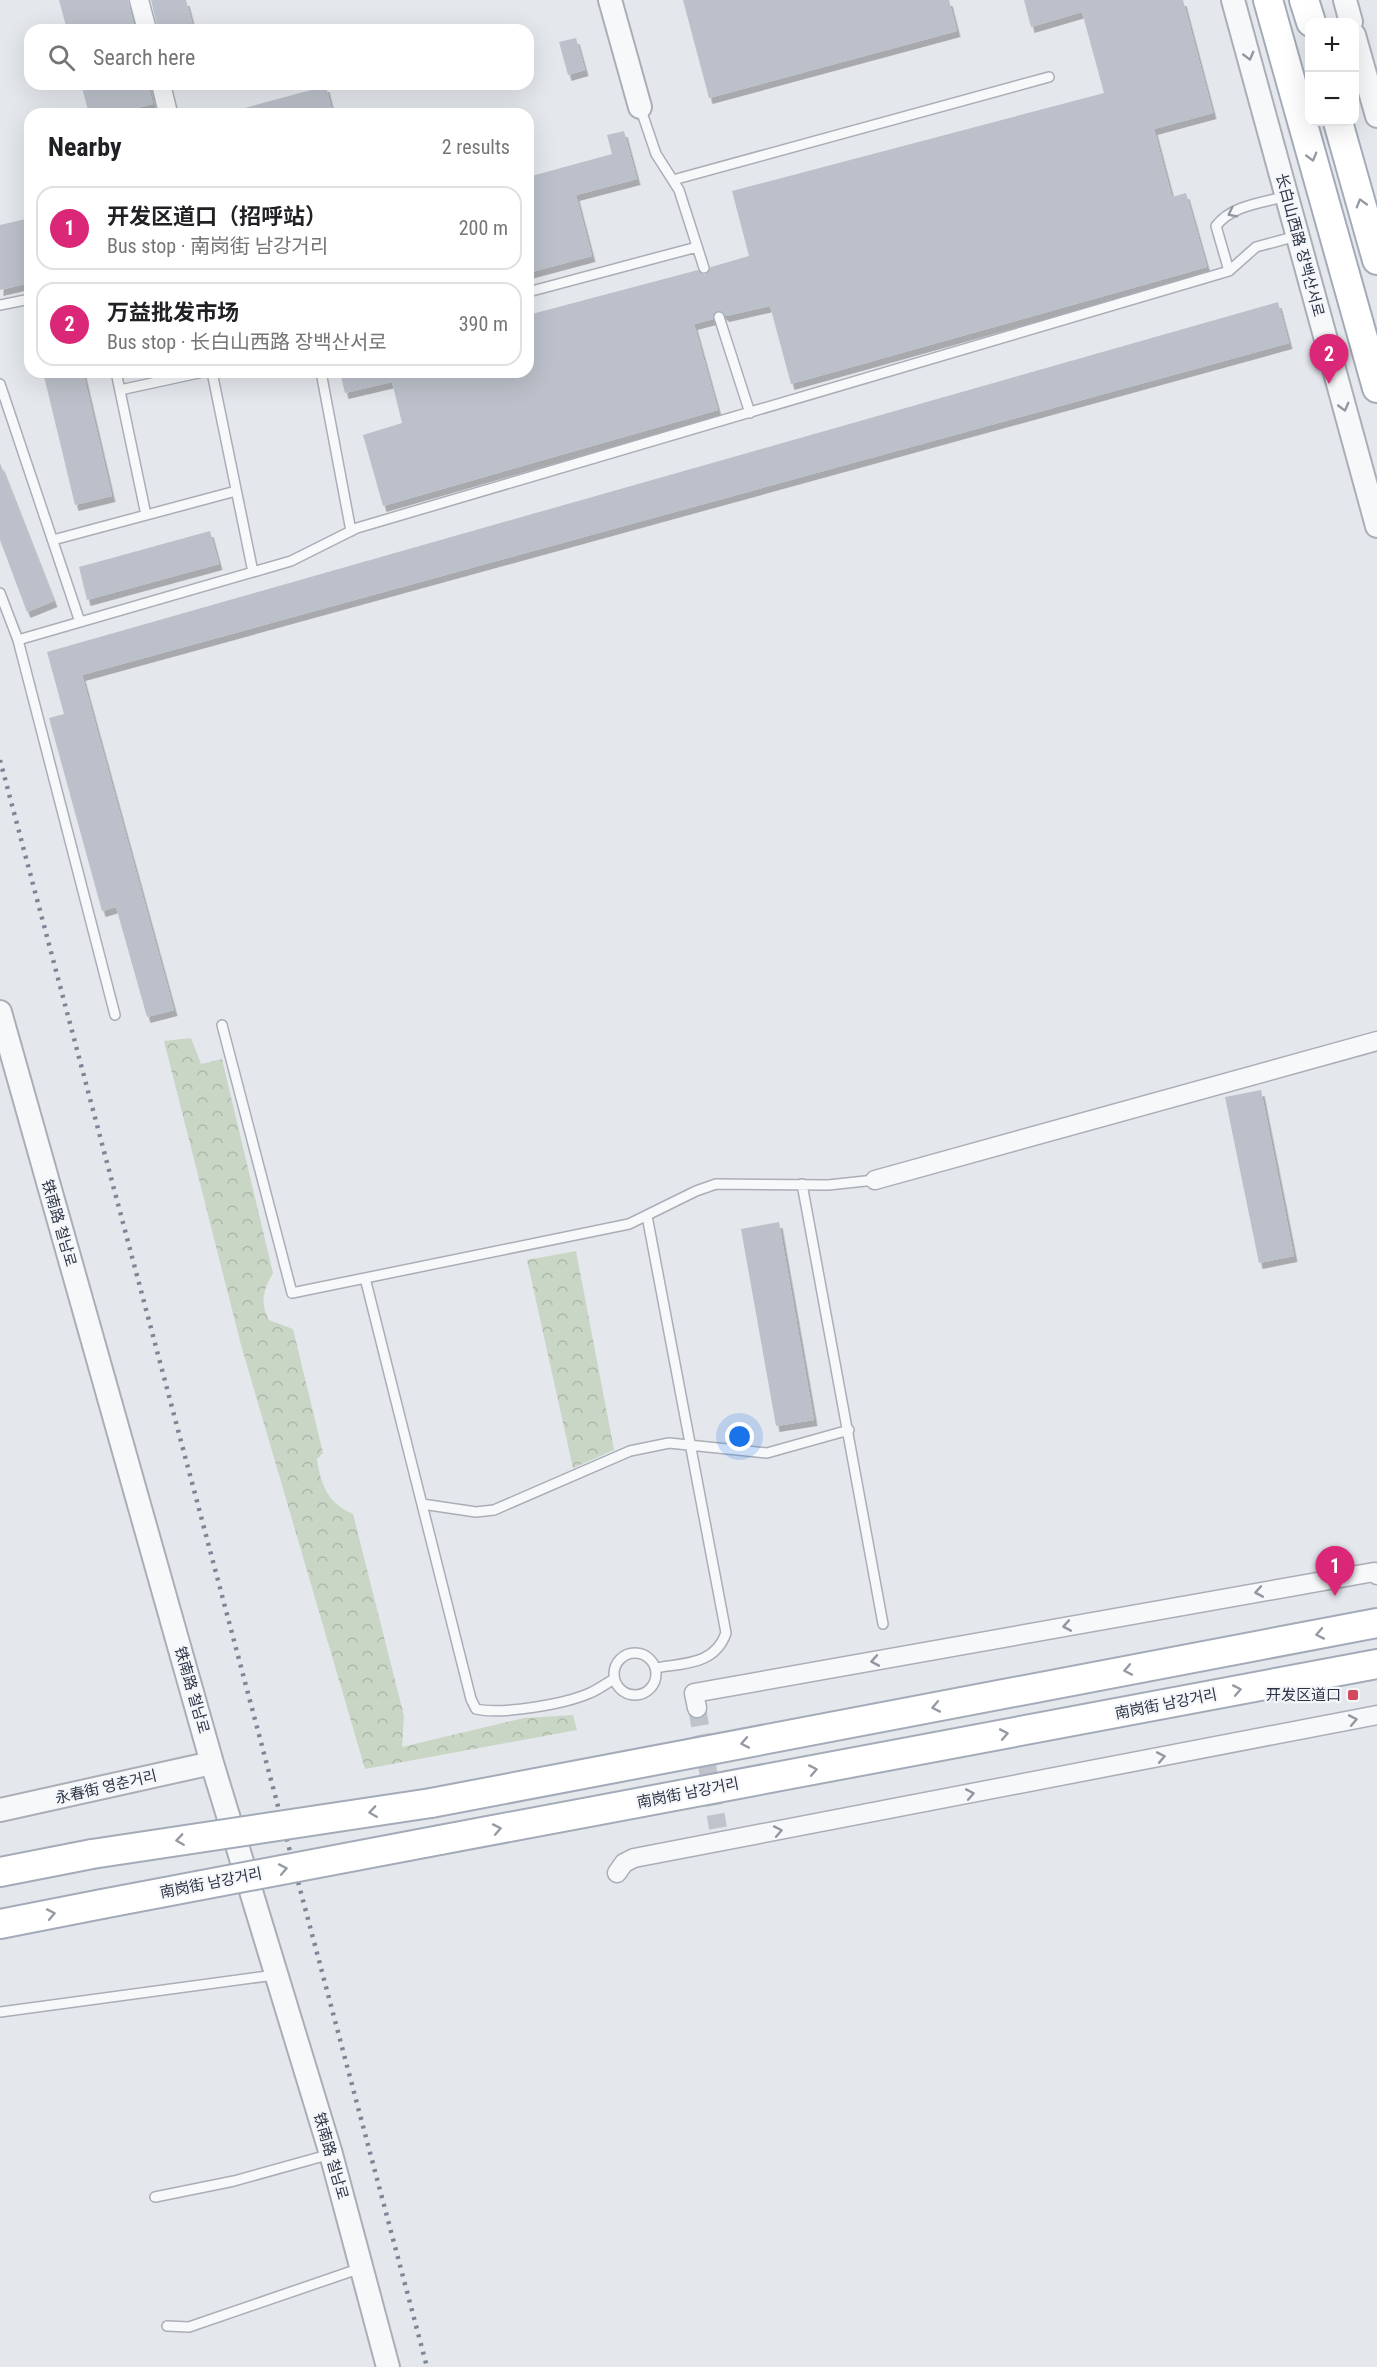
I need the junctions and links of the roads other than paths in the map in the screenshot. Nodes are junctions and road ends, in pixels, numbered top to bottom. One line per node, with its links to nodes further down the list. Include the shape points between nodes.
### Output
1 (139, 0): 9 (street)
2 (610, 0): 13 (street)
3 (1233, 0): 18 (street, 长白山西路 장백산서로, one-way to 18)
4 (1268, 0): 33 (main road, one-way to 33)
5 (1304, 0): 7 (main road)
6 (1345, 0): 8 (street)
7 (1310, 18)
8 (1350, 18)
9 (145, 24)
10 (1359, 53): 15 (street)
11 (1049, 77): 17 (lane)
12 (162, 90): 14 (street)
13 (640, 107): 17 (lane, via 656,154)
14 (167, 108)
15 (1377, 116)
16 (1339, 126): 21 (main road, one-way to 16)
17 (673, 180): 20 (lane)
18 (1287, 196): 19 (street, 长白山西路 장백산서로); 23 (lane, one-way to 23, via 1223,216 1216,226)
19 (1297, 236): 23 (lane, via 1256,247); 38 (street, 长白山西路 장백산서로, one-way to 38)
20 (697, 247): 22 (lane); 24 (lane)
21 (1377, 260)
22 (704, 268)
23 (1228, 271): 35 (lane)
24 (534, 290)
25 (24, 299): 26 (lane)
26 (0, 305)
27 (719, 317): 35 (lane)
28 (117, 378): 34 (lane)
29 (175, 378): 34 (lane)
30 (213, 378): 36 (lane)
31 (322, 378): 39 (lane)
32 (0, 384): 40 (lane)
33 (1377, 388)
34 (120, 390): 37 (lane)
35 (750, 413): 39 (lane)
36 (236, 491): 37 (lane); 41 (lane)
37 (146, 515): 40 (lane)
38 (1377, 525)
39 (351, 531): 41 (lane, via 291,561)
40 (52, 540): 43 (lane)
41 (253, 572): 43 (lane)
42 (0, 593): 44 (lane)
43 (80, 622): 44 (lane)
44 (18, 640): 46 (lane)
45 (0, 1012): 64 (street, 铁南路 철남로)
46 (115, 1015)
47 (222, 1025): 52 (lane, via 292,1293)
48 (1377, 1041): 49 (street)
49 (875, 1180): 50 (lane)
50 (802, 1184): 51 (lane, via 716,1184); 53 (lane)
51 (647, 1216): 52 (lane, via 629,1224); 54 (lane)
52 (365, 1278): 55 (lane)
53 (849, 1430): 54 (lane, via 767,1453); 58 (lane)
54 (691, 1446): 55 (lane, via 660,1444 630,1451 494,1510 476,1512); 60 (lane, via 726,1633 714,1655)
55 (422, 1504): 61 (lane, via 476,1708 488,1712 559,1702 590,1693)
56 (1377, 1575): 62 (street, one-way to 62, via 1374,1572 694,1693)
57 (1377, 1623): 66 (main road, one-way to 66, bridge, via 431,1803 92,1854)
58 (883, 1624)
59 (1377, 1664): 68 (main road, 南岗街 남강거리, one-way to 59, bridge)
60 (656, 1668): 61 (lane, via 647,1656 626,1654 616,1665); 61 (lane, via 655,1681 640,1695 621,1690)
61 (614, 1679)
62 (697, 1708)
63 (1377, 1715): 67 (street, one-way to 63, via 634,1858 720,1835)
64 (212, 1763): 65 (street, 永春街 영춘거리); 69 (street, 铁南路 철남로)
65 (0, 1810)
66 (0, 1872)
67 (617, 1873)
68 (0, 1924)
69 (277, 1975): 70 (lane); 71 (street, 铁南路 철남로)
70 (0, 2012)
71 (331, 2154): 72 (lane, via 234,2181); 73 (street, 铁南路 철남로)
72 (154, 2197)
73 (361, 2268): 74 (lane, via 189,2327); 75 (street, 铁南路 철남로)
74 (167, 2326)
75 (388, 2367)

